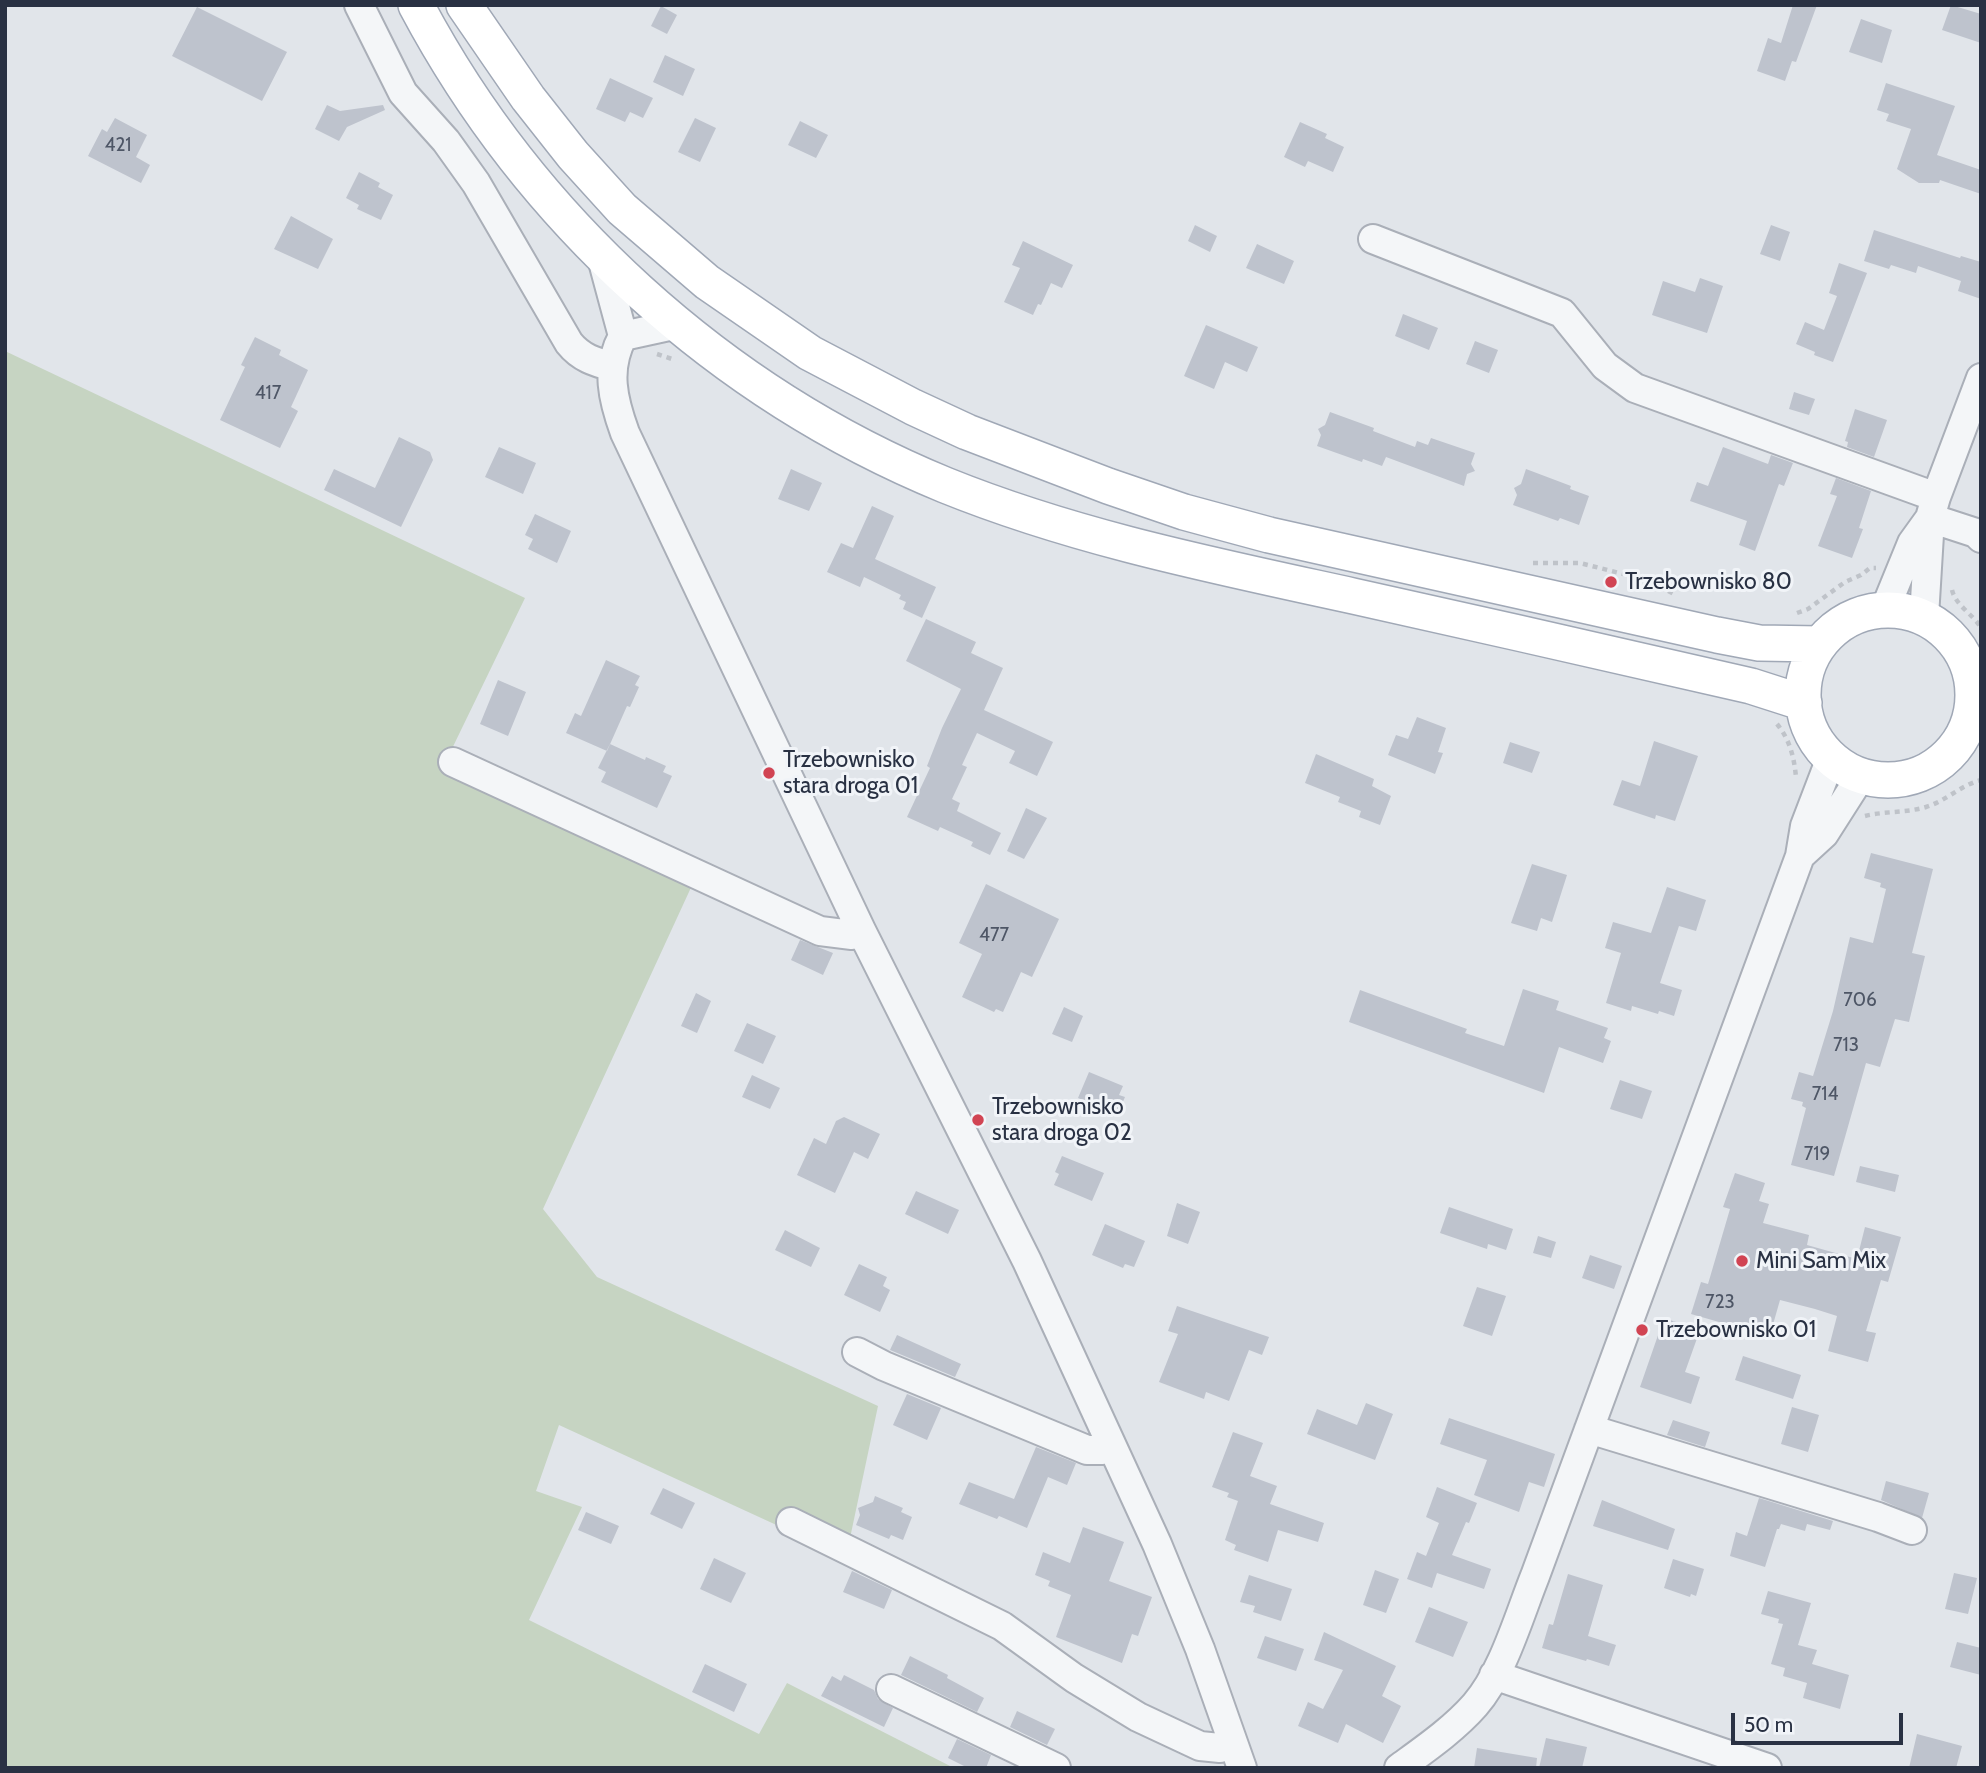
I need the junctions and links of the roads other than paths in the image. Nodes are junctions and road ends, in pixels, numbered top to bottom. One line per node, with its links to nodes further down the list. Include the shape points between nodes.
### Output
1 (359, 5): 8 (street, via 402,93 446,141 476,183 569,342 587,359)
2 (416, 5): 5 (main road, via 514,158)
3 (464, 5): 10 (main road, via 573,155 616,203 707,282 810,353)
4 (1373, 239): 12 (street, via 1562,313 1605,366 1635,388)
5 (602, 258): 6 (main road); 7 (street)
6 (678, 324): 7 (street); 11 (main road, via 812,420)
7 (623, 336): 8 (street)
8 (613, 367): 24 (street, via 614,400 625,433)
9 (1981, 378): 12 (street)
10 (967, 432): 11 (main road, via 982,448 984,461 978,473); 16 (main road, via 1184,512 1269,535 1717,635 1759,643)
11 (946, 485): 18 (main road, via 1018,511 1213,566 1696,673)
12 (1933, 508): 13 (street); 14 (street, via 1912,543); 15 (street)
13 (1981, 538)
14 (1885, 609): 15 (main road); 16 (main road, via 1860,614 1838,626)
15 (1924, 617): 17 (main road, via 1959,646)
16 (1820, 644): 18 (main road, via 1807,672)
17 (1977, 690): 19 (main road, via 1967,728)
18 (1804, 703): 20 (main road, via 1808,724)
19 (1969, 747): 22 (main road, via 1914,777 1888,781)
20 (1831, 758): 22 (main road); 23 (street, via 1805,826)
21 (453, 762): 24 (street, via 820,931 852,935)
22 (1861, 776): 23 (street, via 1824,834)
23 (1800, 856): 26 (street)
24 (861, 930): 27 (street, via 1027,1261)
25 (857, 1352): 27 (street, via 1087,1450)
26 (1589, 1429): 29 (street); 30 (street)
27 (1111, 1445): 32 (street, via 1200,1649)
28 (791, 1522): 32 (street, via 1002,1626 1138,1717 1200,1746)
29 (1912, 1530)
30 (1494, 1675): 34 (street, via 1475,1705); 35 (street)
31 (891, 1689): 33 (street)
32 (1237, 1756)
33 (1056, 1768)
34 (1399, 1768)
35 (1767, 1768)

